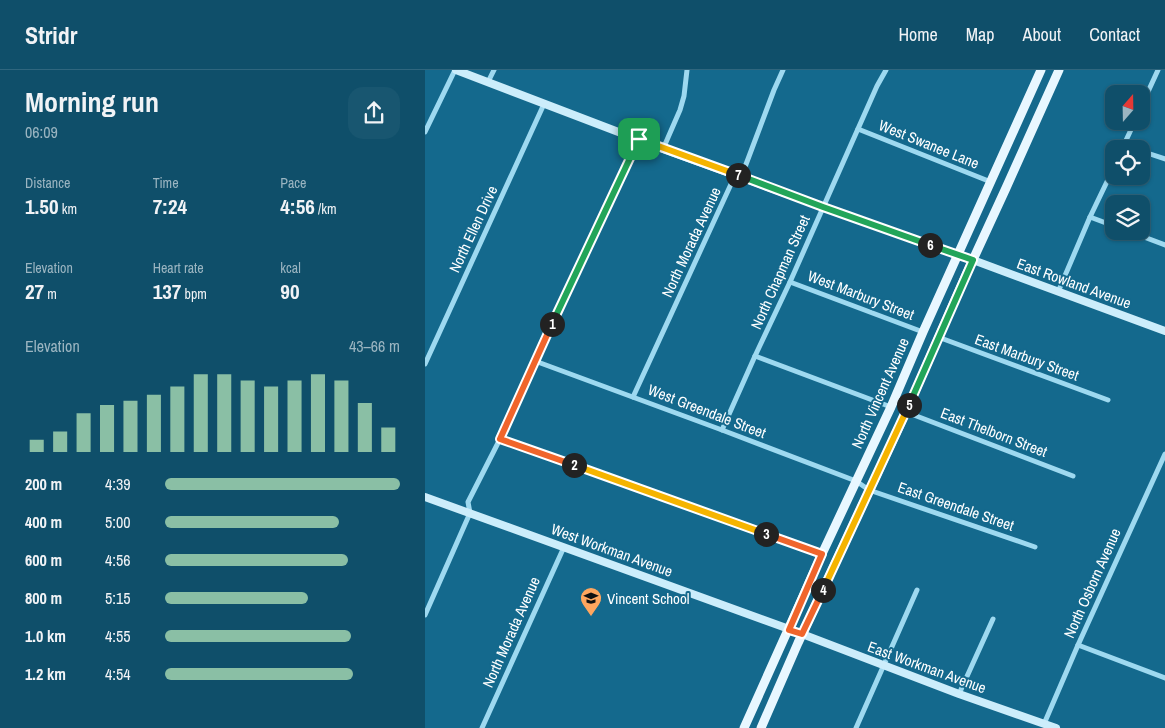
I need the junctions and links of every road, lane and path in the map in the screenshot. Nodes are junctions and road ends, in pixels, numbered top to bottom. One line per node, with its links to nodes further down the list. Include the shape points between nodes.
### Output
1 (455, 70): 10 (street, East Rowland Avenue); 14 (street)
2 (493, 70): 10 (street)
3 (687, 70): 16 (street, via 682,103)
4 (783, 70): 19 (street, North Morada Avenue)
5 (886, 70): 13 (street, North Chapman Street)
6 (1041, 70): 20 (main road, North Vincent Avenue)
7 (1059, 70): 28 (main road, North Vincent Avenue)
8 (1158, 70): 9 (street); 11 (street)
9 (1165, 73)
10 (488, 82): 12 (street, East Rowland Avenue)
11 (1150, 88)
12 (545, 104): 15 (street, East Rowland Avenue); 36 (street, North Ellen Drive)
13 (858, 129): 20 (street, West Swanee Lane); 22 (street, North Chapman Street)
14 (425, 132)
15 (639, 139): 16 (street, East Rowland Avenue); 35 (street)
16 (663, 149): 19 (street, East Rowland Avenue)
17 (1150, 154): 18 (street)
18 (1165, 159)
19 (739, 176): 22 (street, East Rowland Avenue); 37 (street, North Morada Avenue, via 732,182)
20 (991, 182): 27 (main road, North Vincent Avenue)
21 (1105, 185): 23 (street)
22 (823, 207): 27 (street, East Rowland Avenue); 29 (street, North Chapman Street)
23 (1090, 217): 24 (street); 30 (street)
24 (1105, 223)
25 (1150, 239): 26 (street)
26 (1165, 245)
27 (958, 255): 28 (street, East Rowland Avenue); 32 (main road, North Vincent Avenue)
28 (973, 260): 30 (street, East Rowland Avenue); 33 (main road, North Vincent Avenue)
29 (791, 282): 32 (street, West Marbury Street); 34 (street, North Chapman Street)
30 (1058, 292): 31 (street, East Rowland Avenue)
31 (1165, 331)
32 (923, 332): 39 (main road, North Vincent Avenue)
33 (938, 337): 38 (street, East Marbury Street); 40 (main road, North Vincent Avenue)
34 (755, 356): 39 (street); 41 (street, North Chapman Street)
35 (535, 361): 37 (street, West Greendale Street); 42 (street)
36 (425, 364)
37 (633, 397): 41 (street, West Greendale Street)
38 (1108, 400)
39 (891, 407): 45 (main road, North Vincent Avenue)
40 (906, 412): 44 (street, East Thelborn Street); 46 (main road, North Vincent Avenue)
41 (722, 430): 45 (street, West Greendale Street)
42 (500, 439): 48 (street, via 468,502); 51 (street)
43 (1165, 454): 57 (street, North Osborn Avenue)
44 (1073, 476)
45 (856, 481): 46 (street, West Greendale Street); 51 (main road, North Vincent Avenue)
46 (869, 490): 50 (street, East Greendale Street); 56 (main road, North Vincent Avenue)
47 (425, 496): 48 (street, West Workman Avenue)
48 (470, 513): 49 (street, West Workman Avenue); 53 (street)
49 (563, 547): 55 (street, West Workman Avenue); 62 (street, North Morada Avenue)
50 (1035, 547)
51 (822, 554): 55 (main road, North Vincent Avenue)
52 (917, 590): 58 (street)
53 (425, 615)
54 (993, 619): 60 (street)
55 (789, 630): 56 (street, East Workman Avenue); 63 (main road, North Vincent Avenue)
56 (802, 634): 58 (street, East Workman Avenue); 64 (main road, North Vincent Avenue)
57 (1078, 645): 59 (street); 61 (street, North Osborn Avenue)
58 (884, 666): 60 (street, East Workman Avenue); 65 (street)
59 (1165, 678)
60 (959, 694): 61 (street, East Workman Avenue)
61 (1044, 724): 66 (street, East Workman Avenue)
62 (482, 728)
63 (745, 728)
64 (761, 728)
65 (856, 728)
66 (1056, 728)

